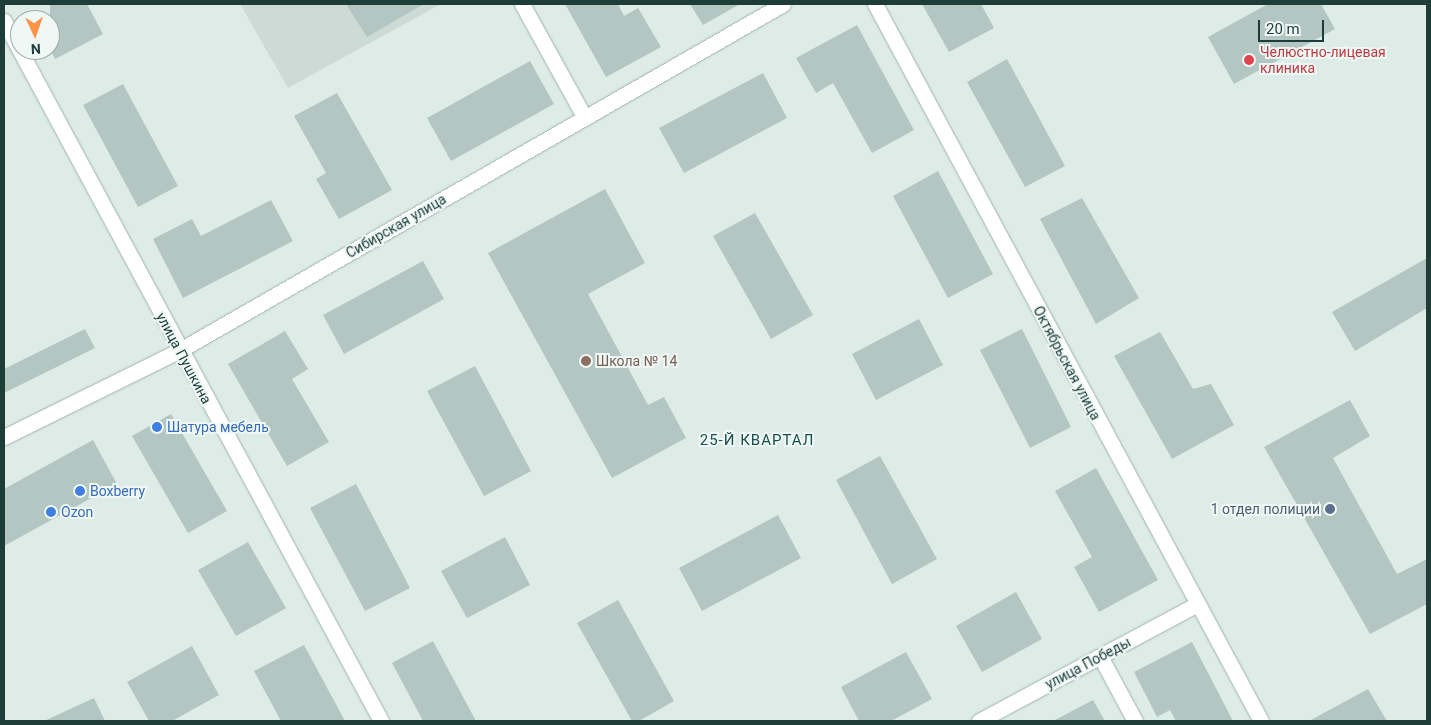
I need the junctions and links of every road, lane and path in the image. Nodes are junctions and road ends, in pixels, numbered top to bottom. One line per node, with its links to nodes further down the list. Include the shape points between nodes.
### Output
1 (522, 4): 5 (street)
2 (783, 4): 5 (street, Сибирская улица)
3 (875, 4): 8 (street, Октябрьская улица)
4 (4, 21): 6 (street, улица Пушкина)
5 (585, 118): 6 (street, Сибирская улица)
6 (180, 350): 7 (street, Сибирская улица); 10 (street, улица Пушкина)
7 (4, 437)
8 (1197, 604): 9 (street, улица Победы); 13 (street, Октябрьская улица)
9 (1100, 656): 11 (street, улица Победы); 12 (street)
10 (381, 721)
11 (979, 721)
12 (1135, 721)
13 (1262, 721)

